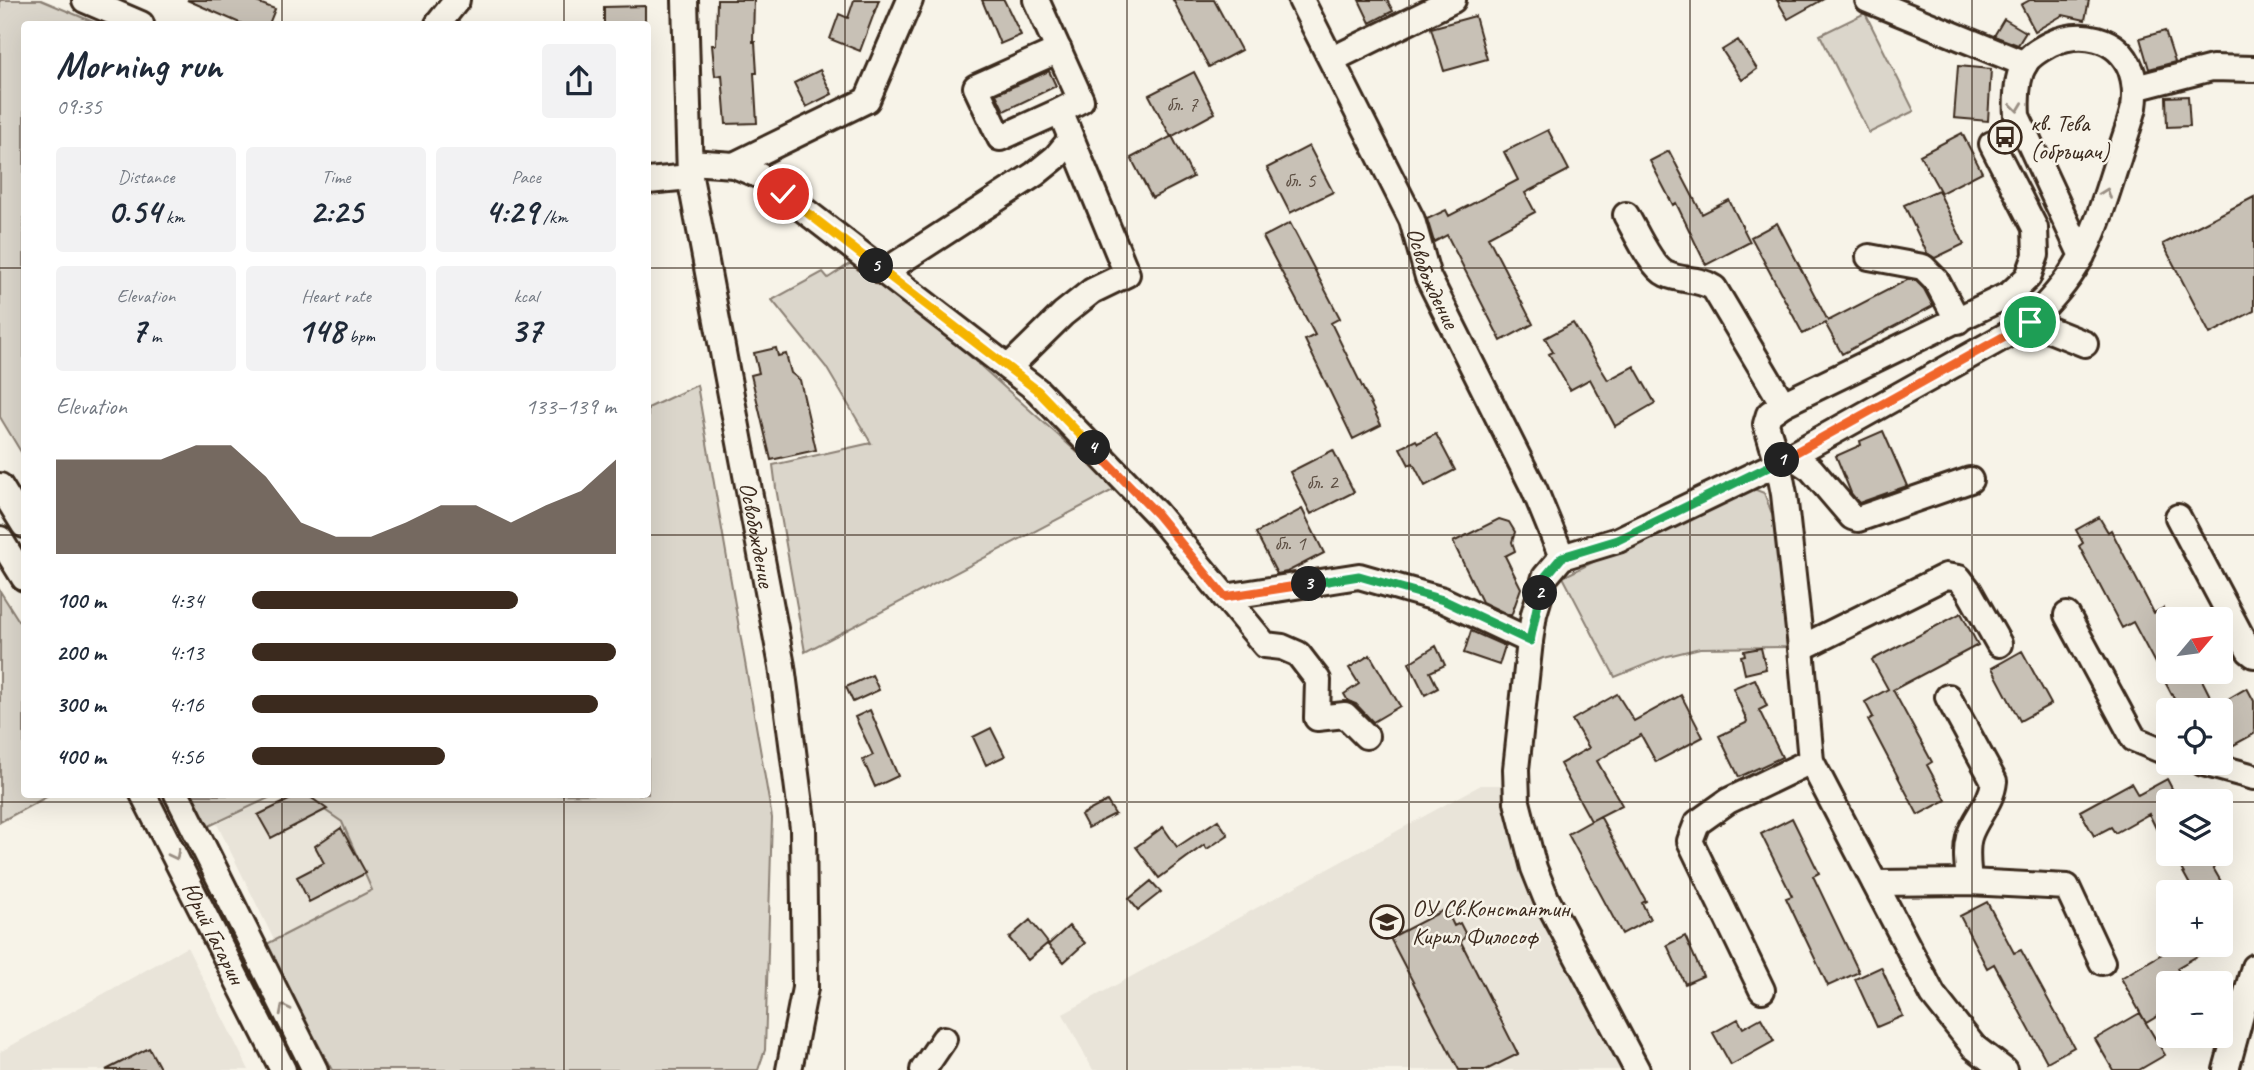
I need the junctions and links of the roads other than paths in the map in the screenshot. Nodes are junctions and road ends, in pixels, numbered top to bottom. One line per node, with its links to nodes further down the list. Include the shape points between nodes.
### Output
1 (85, 0): 9 (street)
2 (457, 0): 10 (street)
3 (685, 0): 20 (street, Освобождение)
4 (910, 0): 19 (street, via 867,100)
5 (1036, 0): 11 (street)
6 (1301, 0): 12 (street, Освобождение)
7 (1453, 0): 12 (street)
8 (1868, 0): 13 (street)
9 (134, 21)
10 (440, 21)
11 (1059, 50): 16 (street, via 1082,100); 16 (street, via 976,87 1000,138)
12 (1333, 59): 37 (street, Освобождение, via 1412,220 1428,277 1535,491)
13 (2025, 64): 15 (street, via 2054,42 2091,37 2120,53 2131,69); 23 (street, one-way to 23, via 2016,95 2017,116)
14 (2254, 69): 15 (street, via 2212,68)
15 (2135, 88): 23 (street, one-way to 15, via 2128,128)
16 (1060, 111): 17 (street)
17 (1071, 139): 25 (street, via 1035,174); 29 (street, via 1127,274 1092,291)
18 (1992, 144): 26 (street, via 2035,228 2036,255 2028,277 2010,294)
19 (734, 165): 20 (street); 25 (street, via 761,176)
20 (690, 169): 21 (street); 61 (street, Освобождение, via 782,666 803,828 806,988)
21 (651, 180)
22 (1626, 215): 30 (street, via 1657,267 1667,275 1702,281 1714,288)
23 (2082, 256): 27 (street, via 2056,295)
24 (1869, 257): 26 (street, via 1923,267)
25 (884, 272): 29 (street)
26 (1958, 321): 30 (street)
27 (2030, 322): 28 (street); 31 (street)
28 (2085, 344)
29 (1008, 368): 39 (street, via 1037,390 1156,513)
30 (1783, 404): 31 (street, via 1769,414 1766,424)
31 (1784, 459): 32 (street, via 1811,469 1858,519); 37 (street, via 1618,540); 43 (street)
32 (1970, 480)
33 (0, 486): 35 (street)
34 (2178, 517): 44 (street)
35 (21, 519)
36 (0, 539): 38 (street)
37 (1562, 557): 41 (street, via 1545,577)
38 (21, 573)
39 (1225, 597): 41 (street, via 1359,576 1443,600); 46 (street, via 1265,645 1298,654 1318,680 1317,718 1345,715)
40 (2067, 615): 47 (street, via 2134,739)
41 (1530, 641): 63 (street, via 1517,802 1546,898)
42 (1999, 644): 43 (street, via 1969,591 1959,578 1947,576)
43 (1801, 648): 48 (street)
44 (2254, 655)
45 (1948, 697): 53 (street, via 1994,781 1993,794 1970,835)
46 (1366, 736)
47 (2156, 748)
48 (1811, 761): 54 (street); 57 (street, via 1728,802 1697,823 1690,841)
49 (2233, 771): 50 (street)
50 (2254, 777)
51 (145, 798): 59 (street, Юрий Гагарин, one-way to 59)
52 (179, 798): 60 (street, Юрий Гагарин, one-way to 52)
53 (1969, 882): 54 (street); 55 (street, via 2067,887)
54 (1875, 883): 64 (street, via 1933,995 1973,1048)
55 (2102, 962)
56 (2254, 967): 65 (street)
57 (1762, 990)
58 (943, 1039): 62 (street)
59 (283, 1070)
60 (315, 1070)
61 (789, 1070)
62 (923, 1070)
63 (1637, 1070)
64 (2004, 1070)
65 (2227, 1070)

